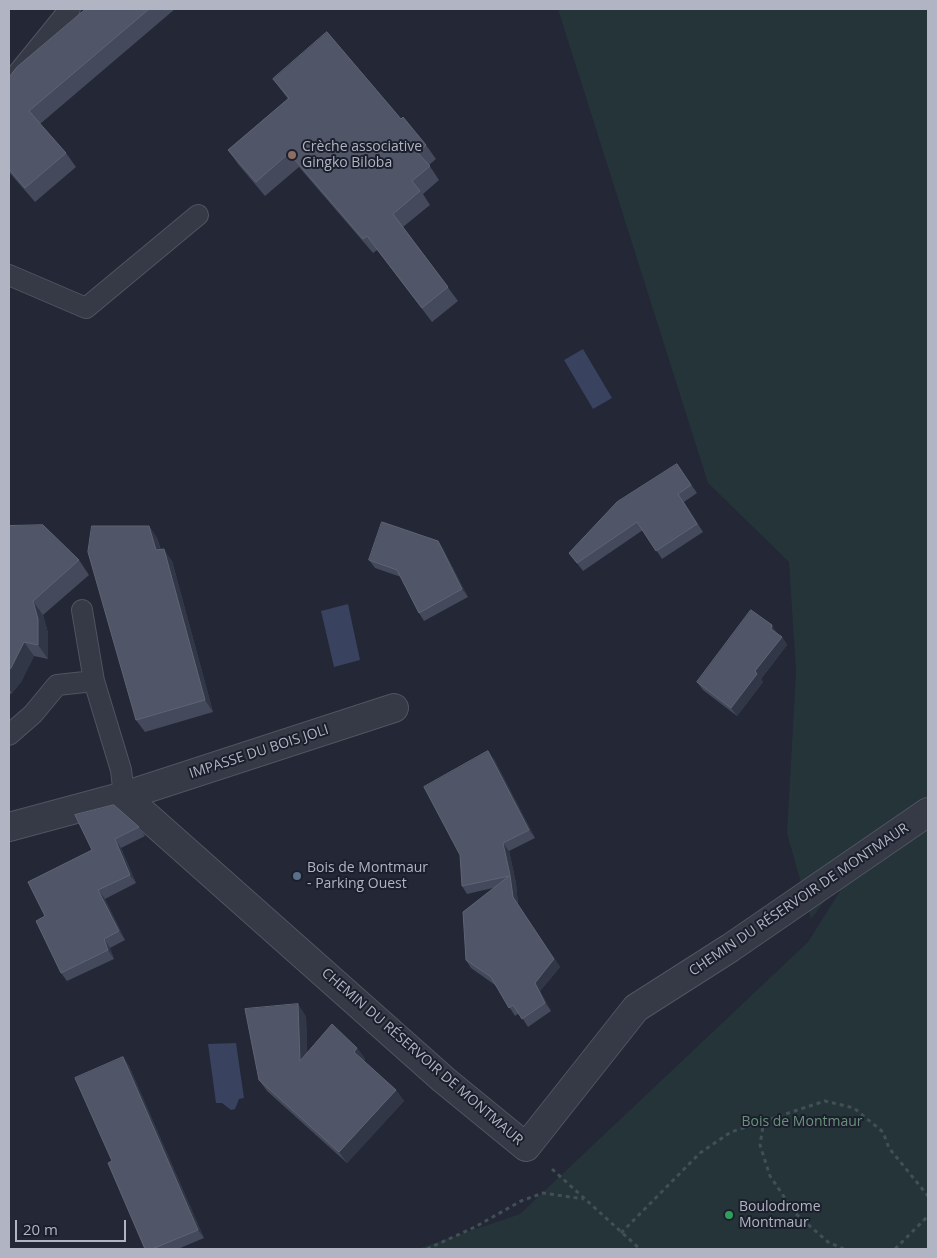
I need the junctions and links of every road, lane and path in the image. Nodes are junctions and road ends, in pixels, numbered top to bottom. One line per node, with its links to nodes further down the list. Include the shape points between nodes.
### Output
1 (70, 9): 2 (lane)
2 (9, 84)
3 (198, 214): 4 (lane, via 86,308)
4 (9, 275)
5 (82, 610): 6 (lane)
6 (94, 681): 8 (lane, via 57,685 33,714); 9 (lane, via 121,770)
7 (394, 708): 9 (street, IMPASSE DU BOIS JOLI)
8 (9, 735)
9 (124, 796): 11 (street); 13 (street, CHEMIN DU RÉSERVOIR DE MONTMAUR, via 444,1080)
10 (928, 812): 13 (street, CHEMIN DU RÉSERVOIR DE MONTMAUR, via 730,948 636,1008)
11 (9, 827)
12 (764, 1120): 14 (path, via 825,1101 854,1108 883,1132 889,1148); 17 (path, via 732,1132 700,1153); 20 (path, via 760,1145 770,1176 795,1213 828,1242)
13 (526, 1147): 15 (path)
14 (928, 1196)
15 (584, 1200): 17 (path); 18 (path, via 543,1193)
16 (928, 1216): 21 (path)
17 (621, 1233): 19 (path)
18 (427, 1249)
19 (640, 1249)
20 (844, 1249)
21 (895, 1249)

